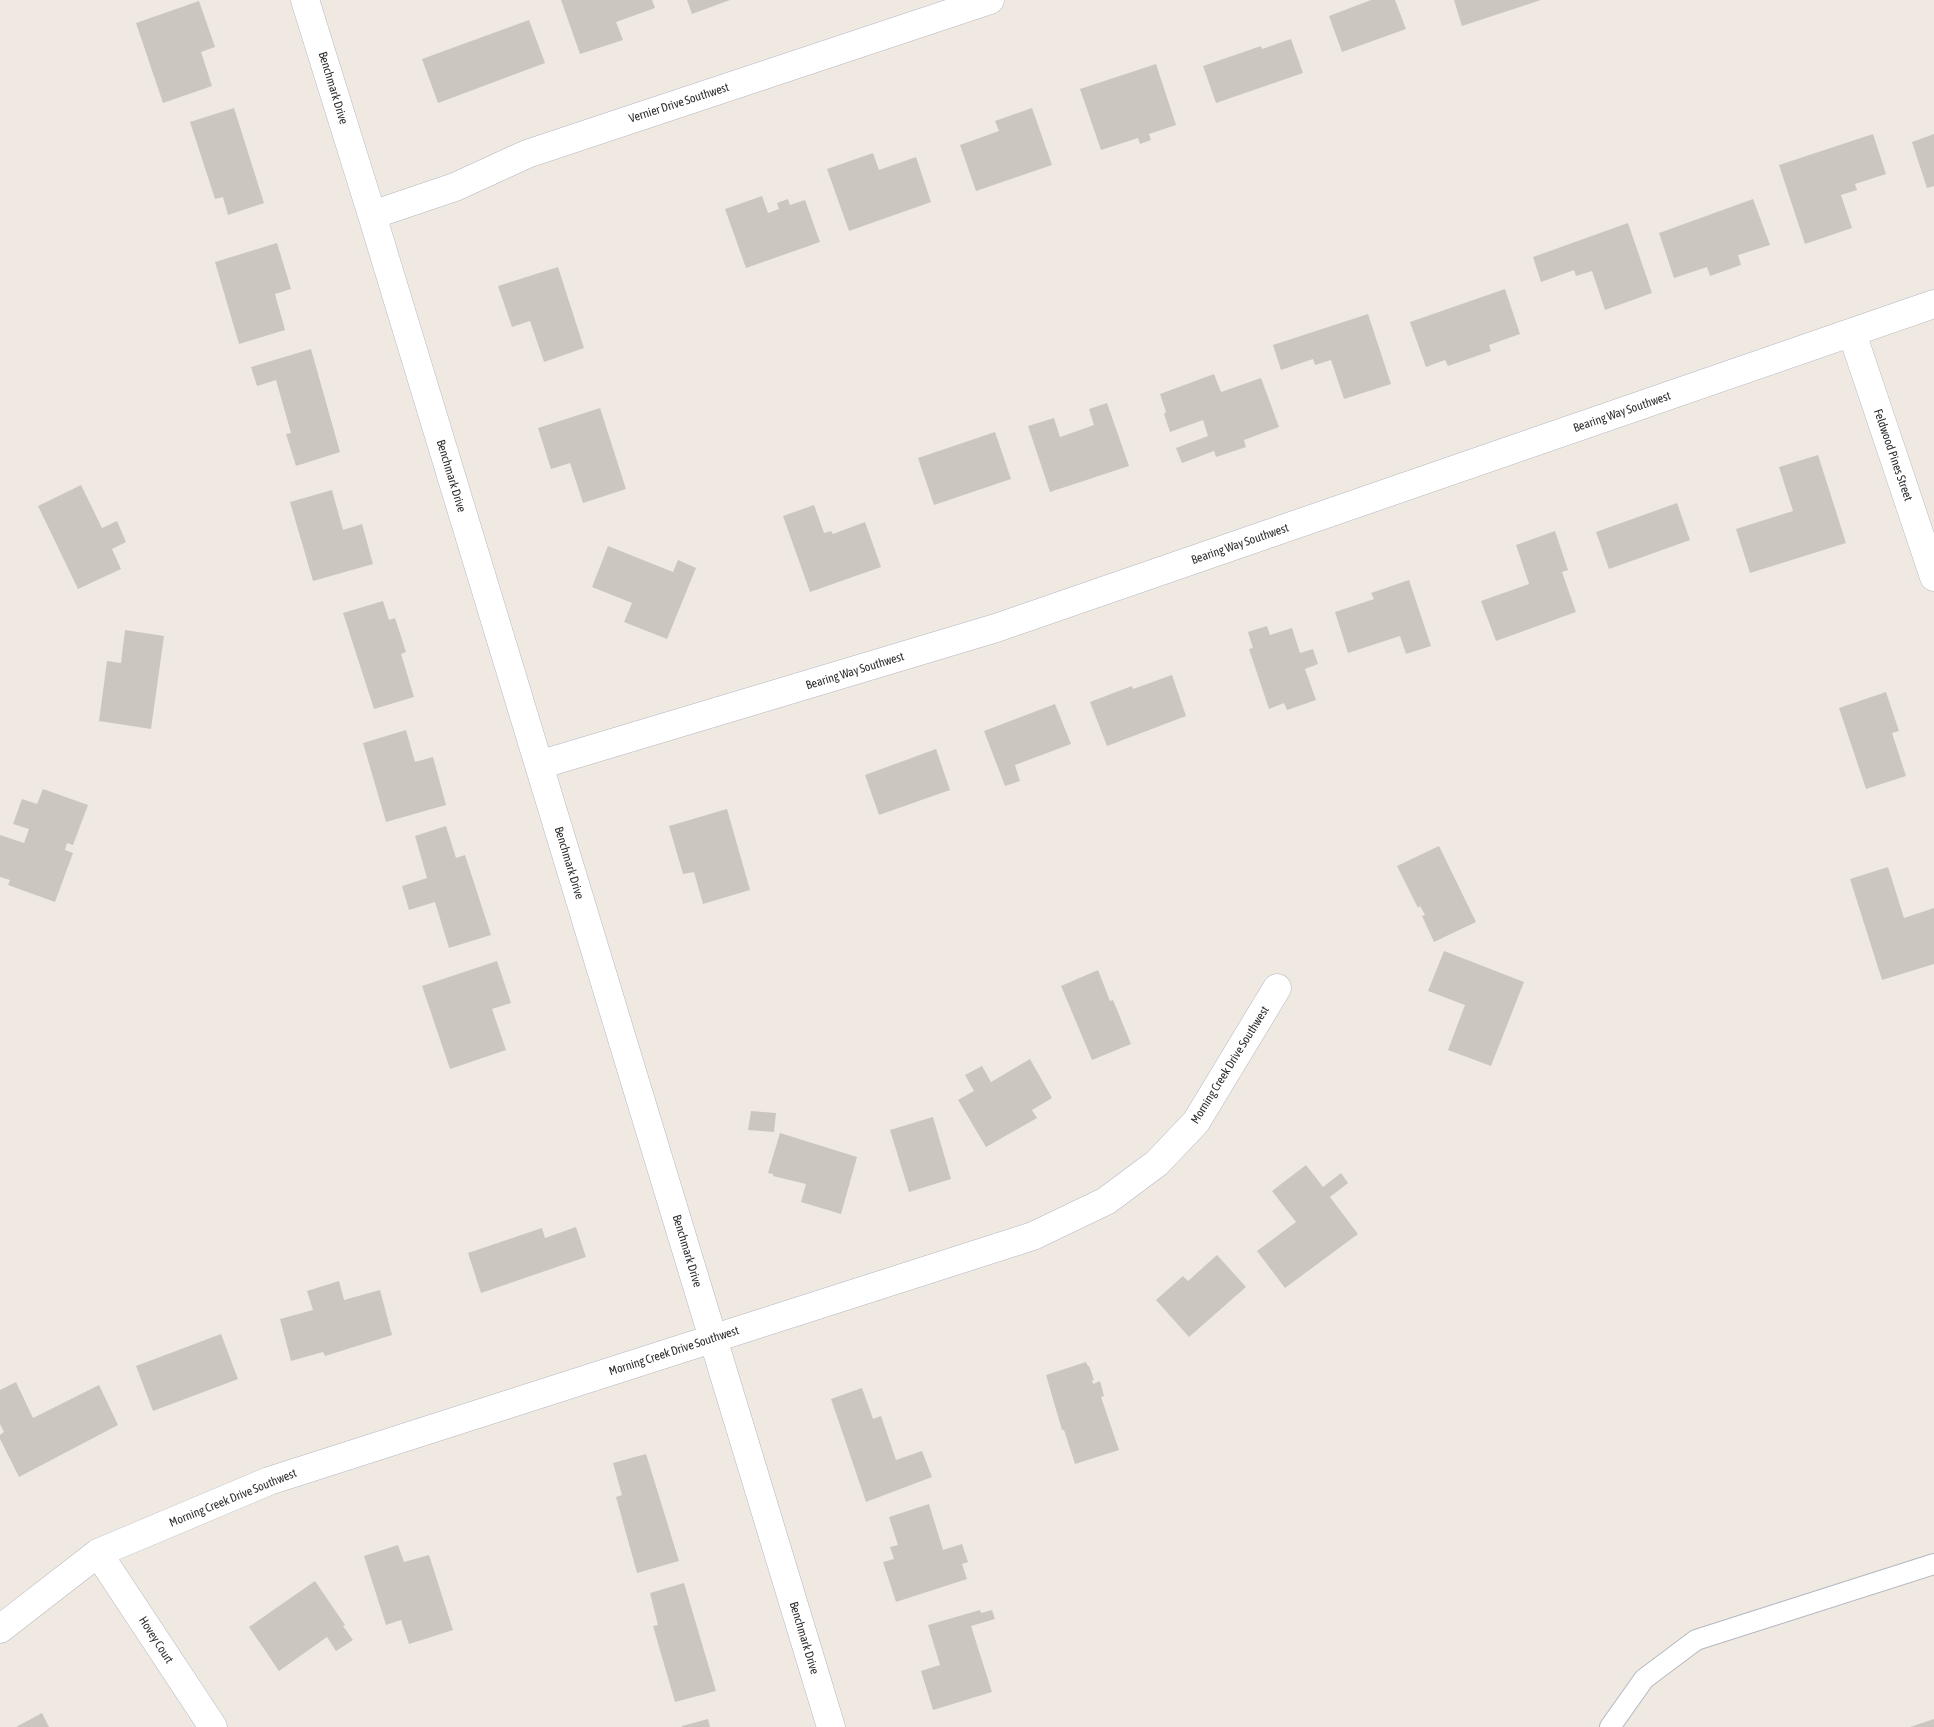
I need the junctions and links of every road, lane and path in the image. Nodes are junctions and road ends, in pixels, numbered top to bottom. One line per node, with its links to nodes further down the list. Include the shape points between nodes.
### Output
1 (305, 0): 3 (street, Benchmark Drive)
2 (990, 0): 3 (street, Vernier Drive Southwest, via 527,154 455,187)
3 (372, 216): 7 (street, Benchmark Drive)
4 (1934, 304): 5 (street, Bearing Way Southwest)
5 (1852, 333): 6 (street, Feldwood Pines Street); 7 (street, Bearing Way Southwest, via 996,628)
6 (1934, 578)
7 (539, 765): 9 (street, Benchmark Drive)
8 (1277, 988): 9 (street, Morning Creek Drive Southwest, via 1196,1122 1157,1163 1106,1200 1033,1236)
9 (713, 1338): 10 (street, Morning Creek Drive Southwest, via 268,1481); 14 (street, Benchmark Drive)
10 (98, 1553): 12 (street, Morning Creek Drive Southwest); 13 (street, Hovey Court)
11 (1934, 1564): 15 (lane, via 1696,1640 1644,1679)
12 (0, 1629)
13 (213, 1727)
14 (831, 1727)
15 (1610, 1727)

